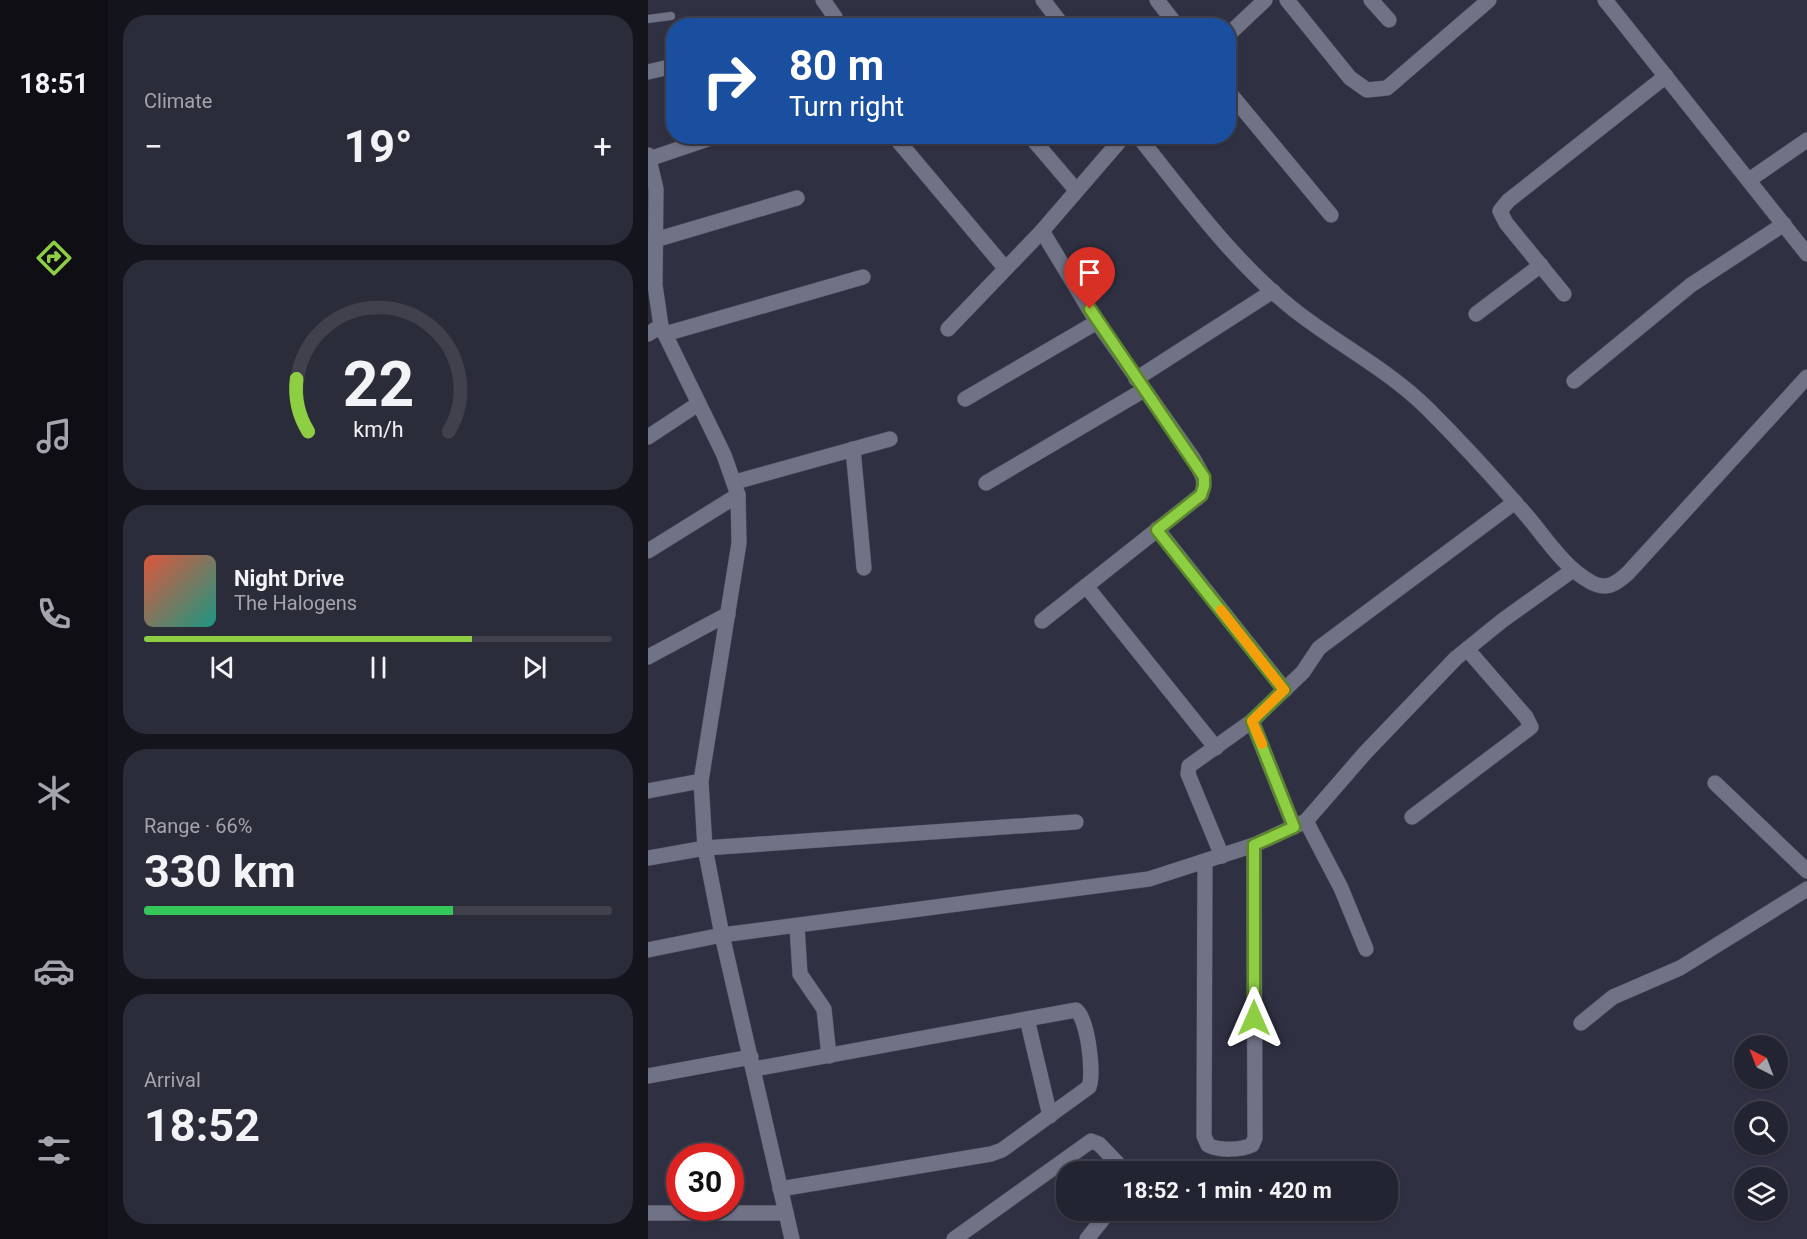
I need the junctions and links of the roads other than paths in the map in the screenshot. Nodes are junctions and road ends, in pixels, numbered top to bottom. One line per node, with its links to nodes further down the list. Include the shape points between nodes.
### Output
1 (823, 0): 10 (street)
2 (1043, 0): 11 (street)
3 (1157, 0): 12 (street)
4 (1265, 0): 15 (street)
5 (1287, 0): 7 (street, via 1350,78 1367,90 1387,88)
6 (1371, 0): 14 (street)
7 (1490, 0)
8 (1605, 0): 18 (street)
9 (671, 16): 13 (lane)
10 (835, 17)
11 (1057, 18)
12 (1171, 18)
13 (648, 19)
14 (1389, 20)
15 (1236, 27)
16 (666, 68): 17 (street)
17 (648, 72)
18 (1666, 76): 27 (street); 36 (street, via 1500,211)
19 (1236, 101): 31 (street)
20 (1807, 140): 27 (street)
21 (691, 144): 26 (street)
22 (901, 144): 37 (street)
23 (1037, 144): 28 (street)
24 (1117, 144): 28 (street)
25 (1145, 144): 39 (street, via 1227,244)
26 (649, 157): 29 (street)
27 (1749, 180): 32 (street)
28 (1076, 190): 33 (street)
29 (652, 191): 34 (street)
30 (796, 198): 34 (street)
31 (1331, 215)
32 (1784, 224): 35 (street); 46 (street, via 1691,285)
33 (1042, 231): 37 (street); 42 (street)
34 (655, 240): 44 (street)
35 (1807, 253)
36 (1541, 265): 40 (street); 41 (street)
37 (1005, 268): 43 (street)
38 (863, 277): 44 (street)
39 (1273, 291): 47 (street); 55 (street, via 1402,385)
40 (1564, 294)
41 (1476, 314)
42 (1097, 322): 47 (street); 48 (street)
43 (948, 329)
44 (658, 332): 49 (street)
45 (1807, 377): 59 (street, via 1619,581 1600,587)
46 (1574, 381)
47 (1140, 384): 53 (street); 56 (street, via 1204,477 1201,495)
48 (965, 399)
49 (699, 404): 50 (street); 54 (street)
50 (648, 437)
51 (890, 439): 52 (street)
52 (853, 449): 54 (street); 58 (street)
53 (986, 483)
54 (736, 489): 57 (street); 61 (street, via 739,543)
55 (1515, 502): 59 (street); 65 (street, via 1319,648 1308,667)
56 (1157, 530): 60 (street); 65 (street)
57 (648, 551)
58 (864, 568)
59 (1573, 570): 63 (street)
60 (1086, 586): 62 (street); 67 (street)
61 (728, 614): 64 (street); 68 (street)
62 (1042, 621)
63 (1467, 650): 71 (street, via 1531,727); 73 (street)
64 (648, 657)
65 (1284, 690): 66 (street)
66 (1252, 721): 67 (street); 73 (street)
67 (1216, 748): 76 (street, via 1187,770)
68 (701, 781): 70 (street); 75 (street)
69 (1715, 783): 79 (street)
70 (648, 791)
71 (1412, 817)
72 (1076, 822): 75 (street)
73 (1300, 824): 74 (street); 83 (street, via 1341,888)
74 (1254, 845): 76 (street); 78 (street, via 1255,1138 1246,1147 1214,1149 1204,1136)
75 (705, 848): 77 (street); 82 (street)
76 (1222, 856): 78 (street)
77 (648, 858)
78 (1205, 862): 81 (street, via 1149,879)
79 (1807, 871)
80 (1807, 889): 86 (street, via 1680,968 1613,997)
81 (797, 926): 82 (street); 87 (street, via 800,974 824,1009)
82 (722, 935): 84 (street); 88 (street)
83 (1366, 949)
84 (648, 950)
85 (1027, 1019): 87 (street); 90 (street); 90 (street, via 1076,1010 1083,1021 1093,1077 1089,1087)
86 (1581, 1023)
87 (829, 1056): 88 (street)
88 (752, 1063): 89 (street); 94 (street)
89 (648, 1076)
90 (1050, 1116): 94 (street, via 991,1154)
91 (1064, 1161): 92 (street, via 1092,1141)
92 (1115, 1161)
93 (1056, 1167): 98 (street)
94 (780, 1189): 96 (street)
95 (648, 1213): 96 (street)
96 (786, 1213): 99 (street)
97 (1101, 1221): 100 (street)
98 (957, 1238)
99 (792, 1239)
100 (1087, 1239)

